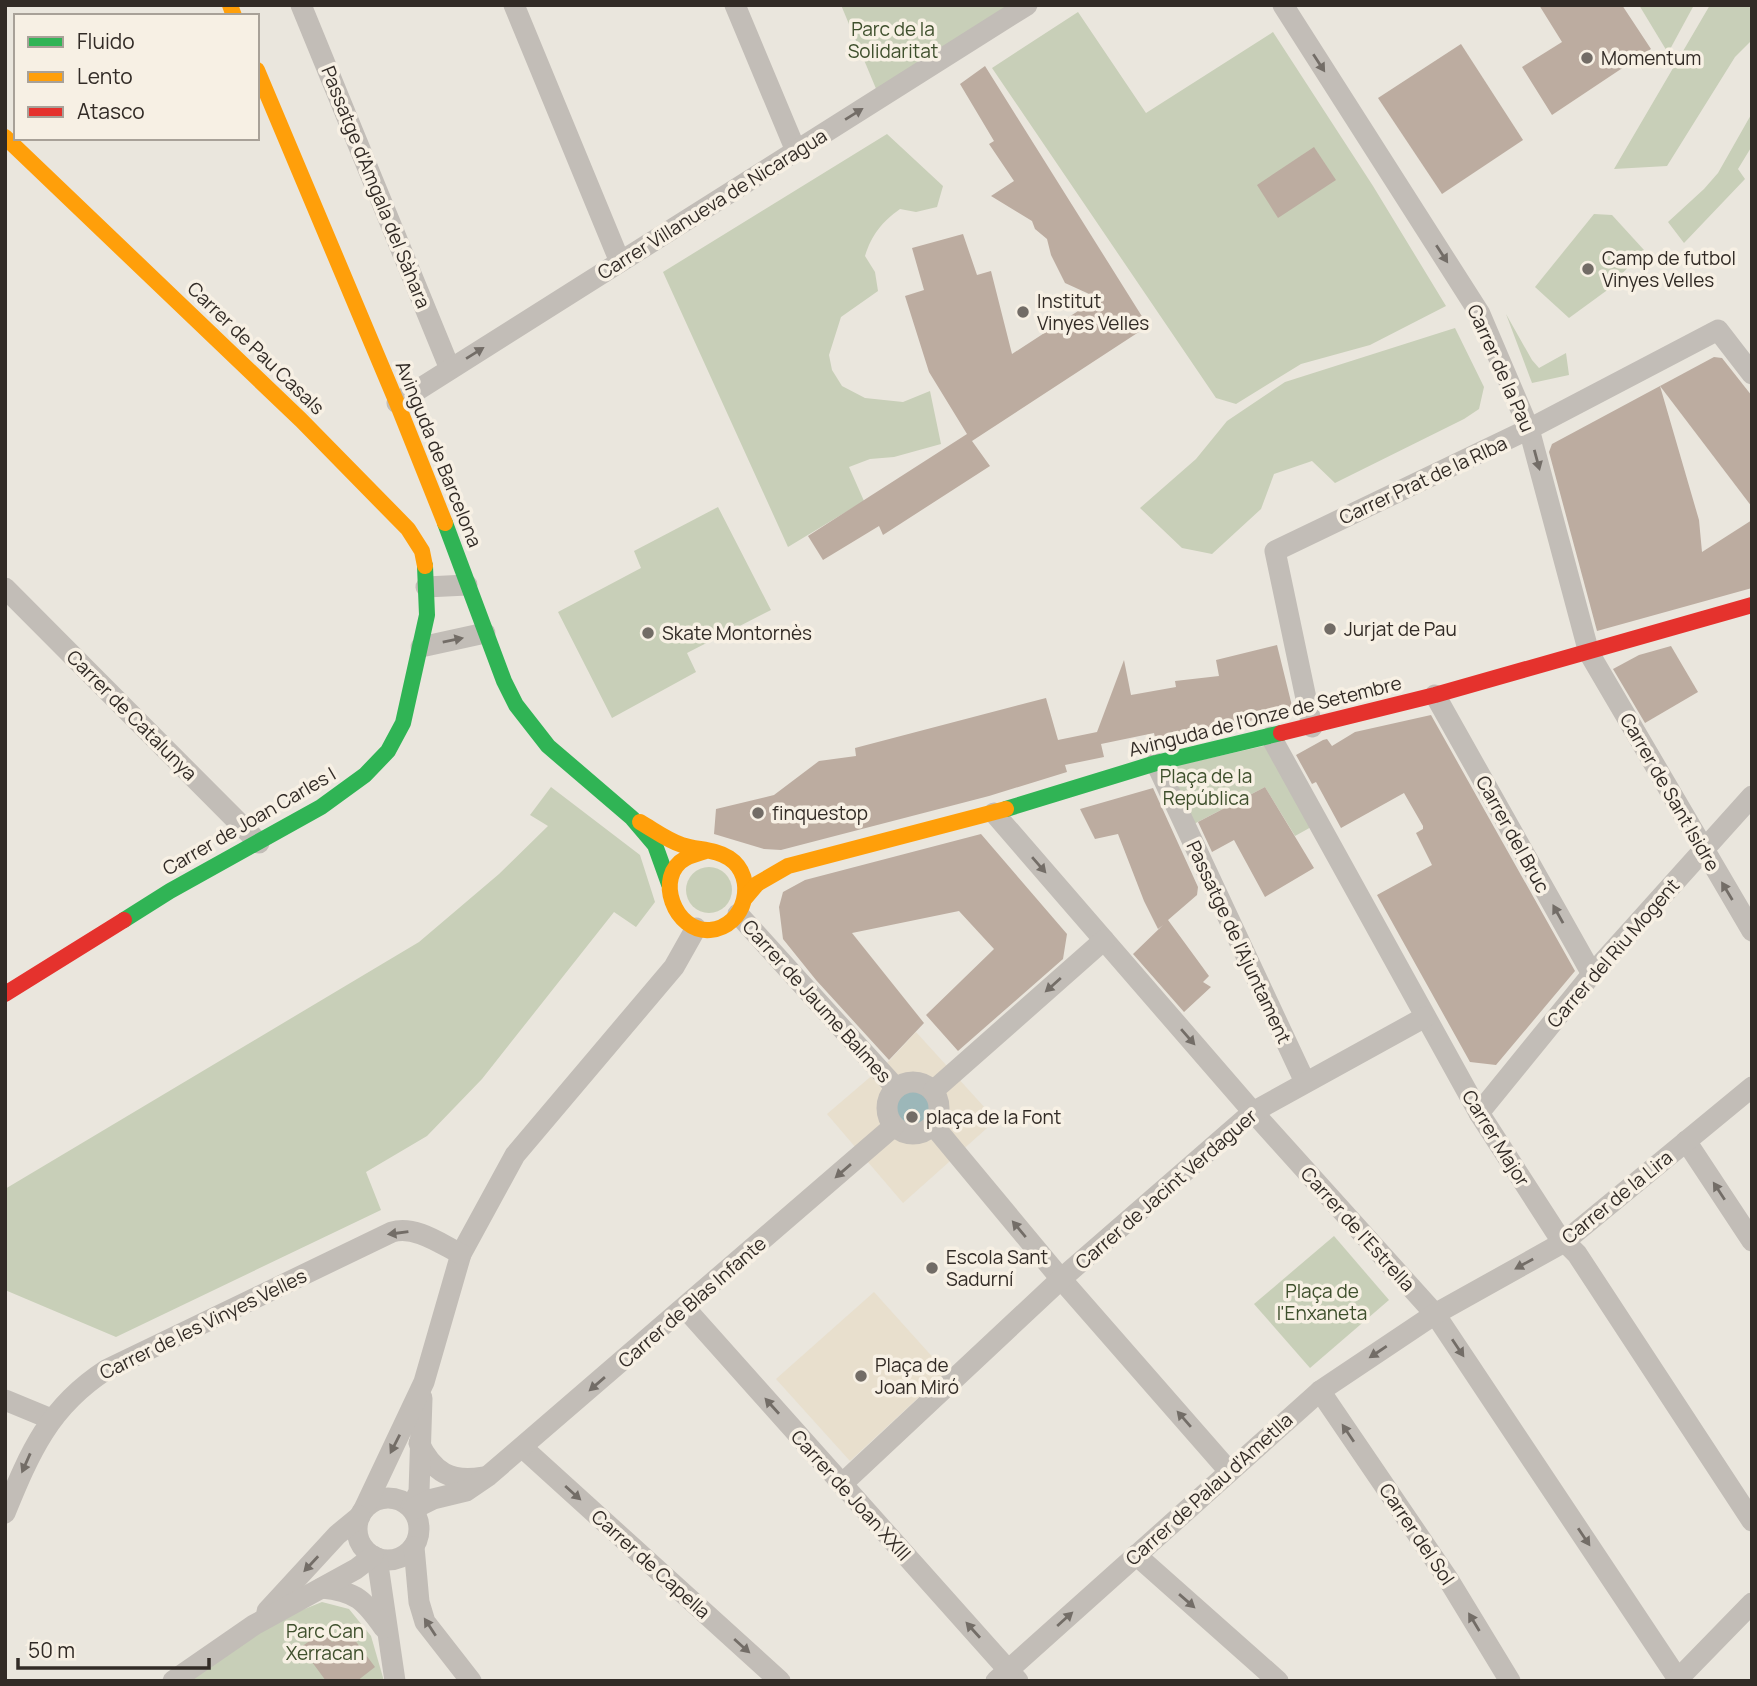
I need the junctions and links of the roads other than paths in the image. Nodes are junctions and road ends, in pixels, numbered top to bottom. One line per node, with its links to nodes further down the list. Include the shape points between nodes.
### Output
1 (301, 5): 10 (street, Passatge d'Amgala del Sàhara)
2 (514, 5): 9 (street)
3 (736, 5): 8 (street)
4 (1027, 5): 8 (street, Carrer Villanueva de Nicaragua, one-way to 4)
5 (1283, 5): 13 (street, Carrer de la Pau, one-way to 13, via 1480,314)
6 (259, 75): 12 (street, Avinguda de Barcelona)
7 (5, 137): 15 (street, Carrer de Pau Casals, via 301,420 408,529 422,551)
8 (796, 150): 9 (street, Carrer Villanueva de Nicaragua)
9 (620, 262): 10 (street, Carrer Villanueva de Nicaragua, one-way to 9)
10 (450, 369): 12 (street, Carrer Villanueva de Nicaragua)
11 (1752, 374): 13 (street, Carrer Prat de la RIba, via 1718,330)
12 (397, 403): 14 (street, Avinguda de Barcelona)
13 (1529, 429): 21 (street, Carrer de la Pau, one-way to 21); 23 (street, Carrer Prat de la RIba, via 1275,551)
14 (467, 584): 15 (street); 19 (street, Avinguda de Barcelona)
15 (426, 587): 18 (street, Carrer de Pau Casals)
16 (5, 588): 29 (street, Carrer de Catalunya)
17 (1752, 605): 21 (street, Avinguda de l'Onze de Setembre)
18 (427, 615): 20 (street, Carrer de Joan Carles I)
19 (485, 633): 20 (street, one-way to 19); 28 (street, Avinguda de Barcelona, via 516,705 548,746)
20 (421, 647): 29 (street, Carrer de Joan Carles I, via 403,723 388,751 365,775 321,807)
21 (1589, 653): 22 (street, Avinguda de l'Onze de Setembre); 30 (street, Carrer de Sant Isidre)
22 (1435, 695): 23 (street, Avinguda de l'Onze de Setembre); 39 (street, Carrer del Bruc, one-way to 22)
23 (1312, 727): 24 (street, Avinguda de l'Onze de Setembre)
24 (1271, 737): 25 (street, Avinguda de l'Onze de Setembre); 41 (street, Carrer Major)
25 (1156, 763): 27 (street, Avinguda de l'Onze de Setembre); 42 (street, Passatge de l'Ajuntament)
26 (1752, 796): 30 (street, Carrer del Riu Mogent)
27 (994, 813): 33 (street, Avinguda de l'Onze de Setembre); 38 (street, Carrer de l'Estrella, one-way to 38)
28 (628, 815): 31 (street, via 678,843); 34 (street, via 655,845)
29 (259, 843): 40 (street, Carrer de Joan Carles I, via 170,891)
30 (1702, 850): 37 (street, Carrer de Sant Isidre, one-way to 30); 39 (street, Carrer del Riu Mogent)
31 (706, 852): 32 (street); 34 (street, via 682,860)
32 (730, 859): 33 (street, via 757,868); 35 (street, via 743,874)
33 (788, 866): 35 (street, via 757,884)
34 (669, 884): 36 (street, via 672,908)
35 (742, 905): 36 (street, via 727,925); 44 (street, Carrer de Jaume Balmes)
36 (696, 928): 53 (street, via 674,967 516,1155)
37 (1752, 931)
38 (1104, 940): 45 (street, one-way to 45); 46 (street, Carrer de l'Estrella, one-way to 46)
39 (1592, 974): 47 (street, Carrer del Riu Mogent)
40 (5, 995)
41 (1426, 1017): 42 (street, Carrer de Jacint Verdaguer); 47 (street, Carrer Major)
42 (1305, 1082): 46 (street, Carrer de Jacint Verdaguer)
43 (1752, 1087): 50 (street, Carrer de la Lira)
44 (896, 1088): 45 (street, via 916,1082); 49 (street, via 887,1110)
45 (933, 1091): 48 (street, via 939,1112)
46 (1252, 1112): 54 (street, Carrer de Jacint Verdaguer); 56 (street, Carrer de l'Estrella)
47 (1479, 1114): 52 (street, Carrer Major)
48 (933, 1125): 49 (street, via 914,1134); 54 (street, one-way to 48)
49 (894, 1126): 55 (street, Carrer de Blas Infante, one-way to 55)
50 (1686, 1141): 51 (street, one-way to 50); 52 (street, Carrer de la Lira)
51 (1752, 1241)
52 (1564, 1242): 56 (street, Carrer de la Lira, one-way to 56); 69 (street, Carrer Major, via 1577,1254)
53 (461, 1254): 57 (street); 60 (street, Carrer de les Vinyes Velles, one-way to 60, via 400,1229 106,1370)
54 (1061, 1279): 63 (street, one-way to 54); 65 (street, Carrer de Jacint Verdaguer)
55 (685, 1308): 62 (street, Carrer de Blas Infante, one-way to 62); 65 (street, Carrer de Joan XXIII, one-way to 55)
56 (1435, 1314): 58 (street, Carrer de Palau d'Ametlla, one-way to 58); 78 (street, Carrer de l'Estrella, one-way to 78)
57 (424, 1382): 61 (street); 67 (street, one-way to 67)
58 (1320, 1391): 63 (street, Carrer de Palau d'Ametlla); 84 (street, Carrer del Sol, one-way to 58, via 1448,1579)
59 (5, 1401): 60 (street)
60 (51, 1419): 68 (street, Carrer de les Vinyes Velles, one-way to 68)
61 (419, 1443): 64 (street, via 426,1458 451,1476 460,1480); 66 (street, via 419,1492)
62 (523, 1448): 64 (street, Carrer de Blas Infante); 82 (street, Carrer de Capella, one-way to 82)
63 (1229, 1471): 71 (street, Carrer de Palau d'Ametlla)
64 (488, 1476): 66 (street, Carrer de Blas Infante, via 466,1491)
65 (842, 1484): 77 (street, Carrer de Joan XXIII, one-way to 65)
66 (412, 1508): 67 (street, via 401,1500 385,1498); 70 (street, via 419,1522)
67 (362, 1512): 72 (street, via 357,1524 359,1542); 75 (street, one-way to 75)
68 (5, 1513)
69 (1752, 1521)
70 (414, 1547): 72 (street, via 397,1559); 81 (street, one-way to 70, via 425,1622)
71 (1136, 1555): 77 (street, Carrer de Palau d'Ametlla, one-way to 71); 83 (street, one-way to 83)
72 (375, 1557): 73 (street); 76 (street)
73 (322, 1588): 75 (street); 76 (street, via 355,1595)
74 (1752, 1603): 78 (street)
75 (254, 1625): 79 (street)
76 (387, 1632): 80 (street)
77 (1008, 1677)
78 (1677, 1680)
79 (173, 1681)
80 (395, 1681)
81 (471, 1681)
82 (780, 1681)
83 (1278, 1681)
84 (1510, 1681)

